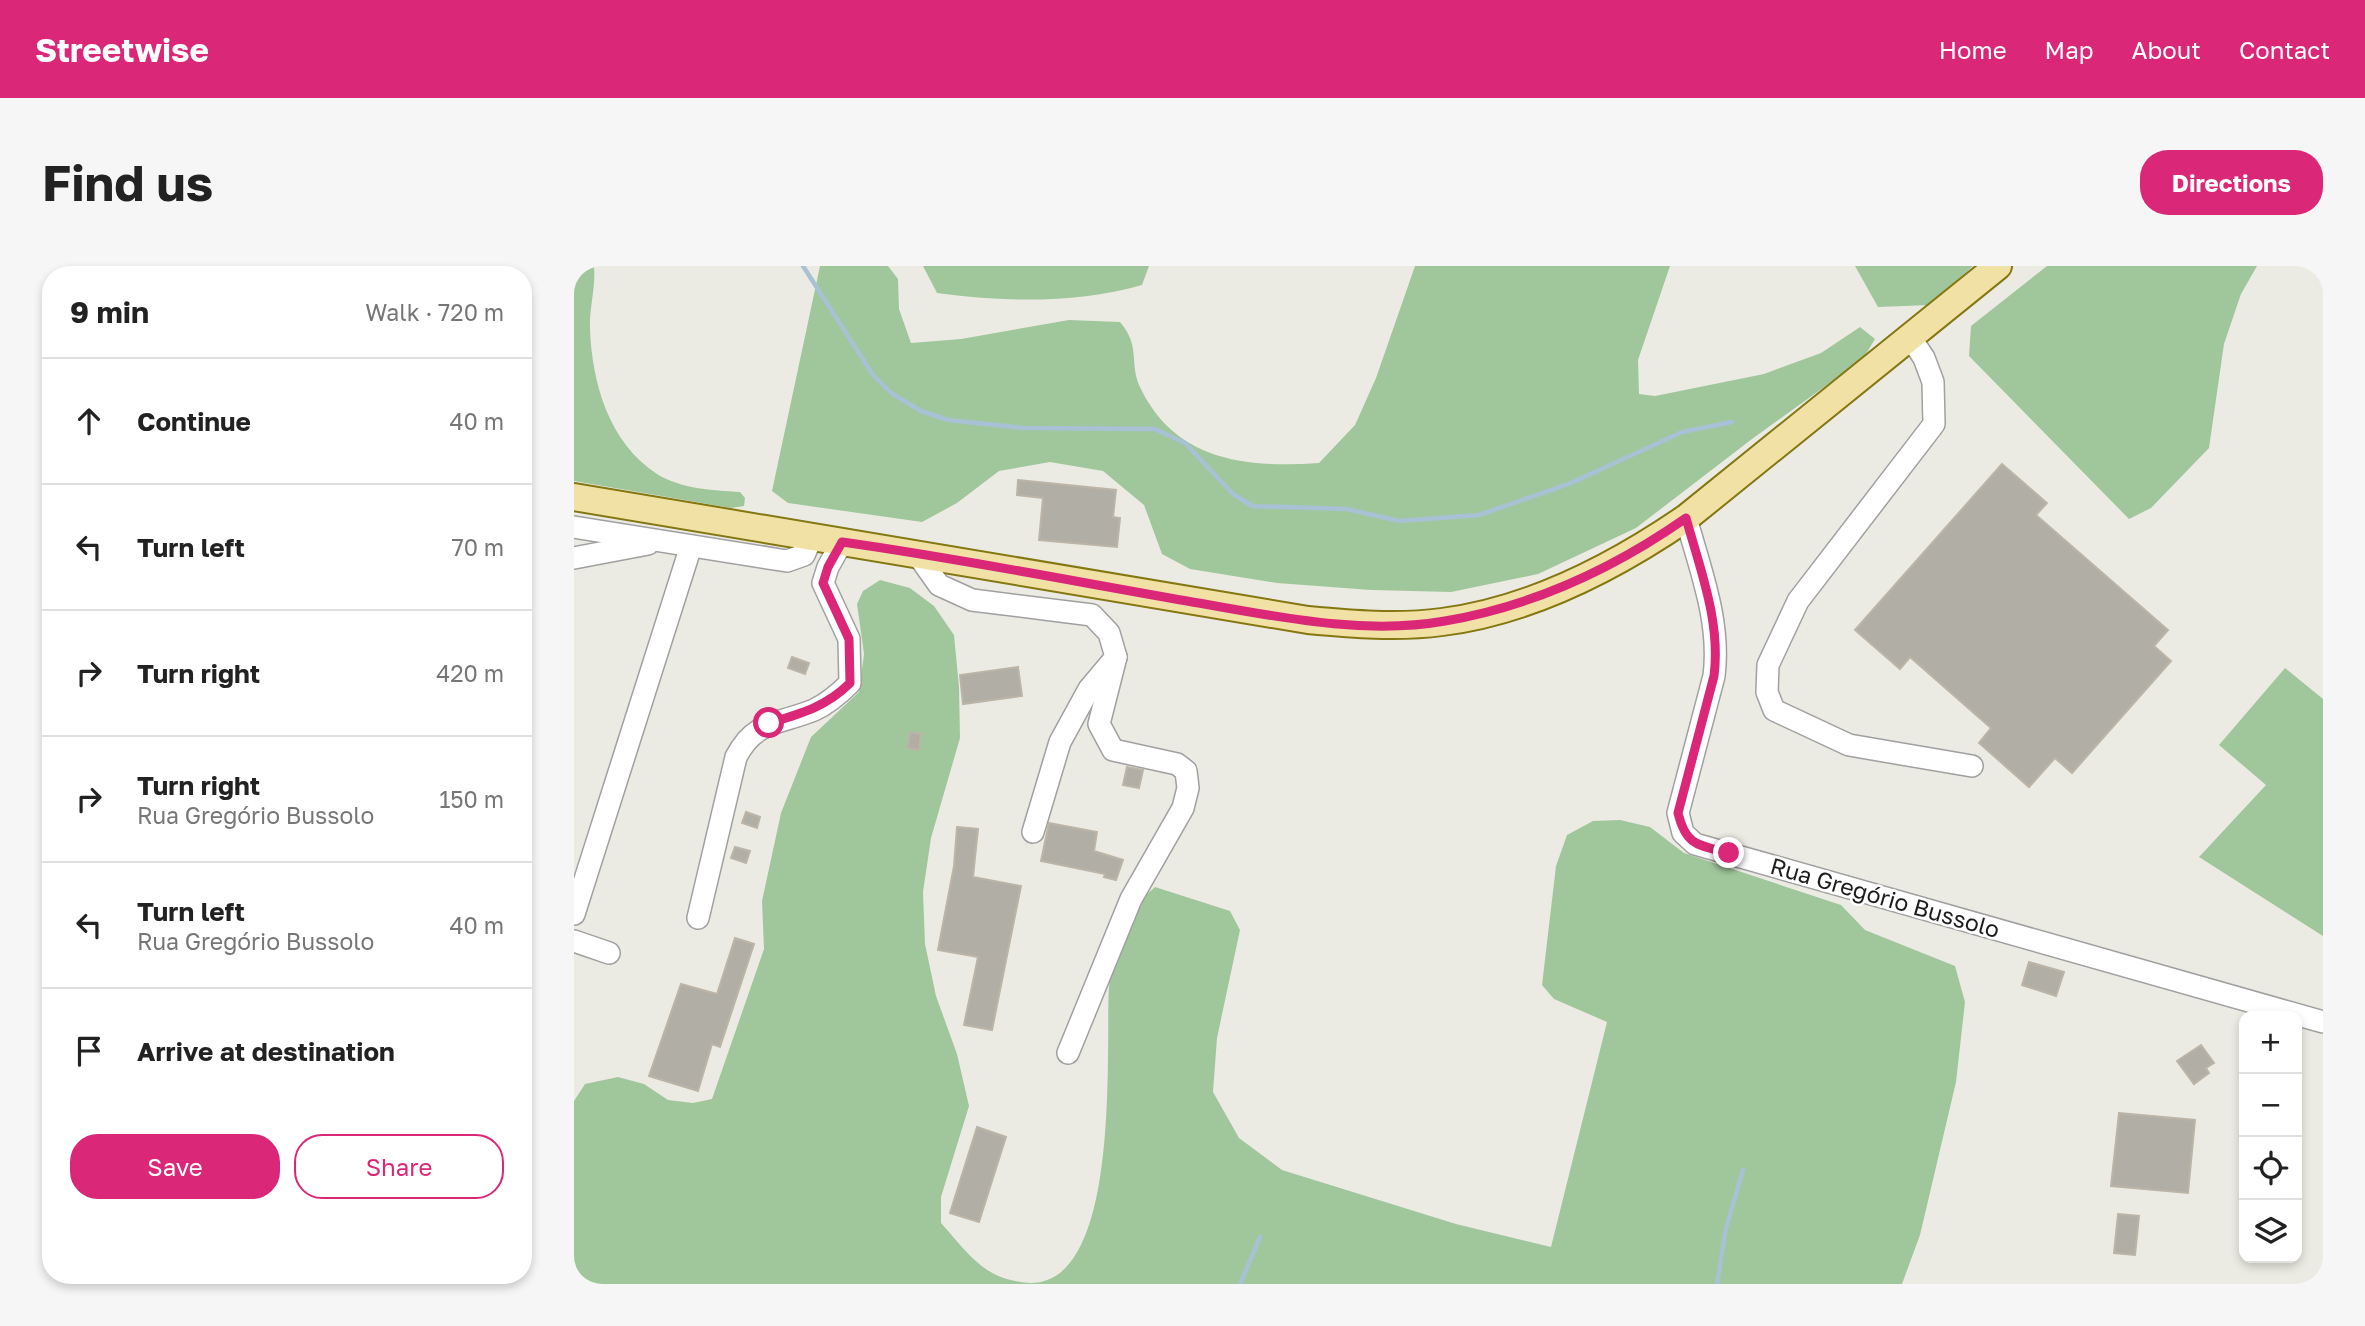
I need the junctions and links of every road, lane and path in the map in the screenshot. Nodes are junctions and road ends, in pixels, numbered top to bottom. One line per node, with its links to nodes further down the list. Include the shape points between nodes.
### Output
1 (1998, 266): 2 (main road)
2 (1910, 337): 4 (main road); 15 (street, via 1933,382 1934,424 1798,601 1768,665 1767,692 1774,710 1849,745)
3 (574, 497): 8 (main road)
4 (1686, 518): 12 (main road, via 1649,543 1553,591 1442,622 1383,625 1295,618); 21 (street, Rua Gregório Bussolo, via 1712,612 1717,653 1678,813 1683,833 1695,844)
5 (574, 527): 6 (street)
6 (597, 531): 7 (street); 9 (street)
7 (574, 536)
8 (813, 537): 10 (main road); 11 (street, via 804,555 787,561)
9 (664, 541): 11 (street); 13 (street)
10 (842, 542): 12 (main road); 18 (street, via 823,583 849,639 850,683 814,710 769,723 745,740 736,757)
11 (691, 545): 17 (street)
12 (917, 554): 14 (street, via 939,585 972,600 1092,615 1109,633)
13 (574, 558)
14 (1116, 657): 16 (street, via 1089,689 1059,742); 22 (street, via 1099,724 1105,739 1113,750 1177,764 1186,771 1188,788 1183,808 1131,900)
15 (1972, 766)
16 (1033, 832)
17 (574, 914)
18 (698, 918)
19 (574, 941): 20 (street)
20 (609, 953)
21 (2323, 1021)
22 (1068, 1053)

